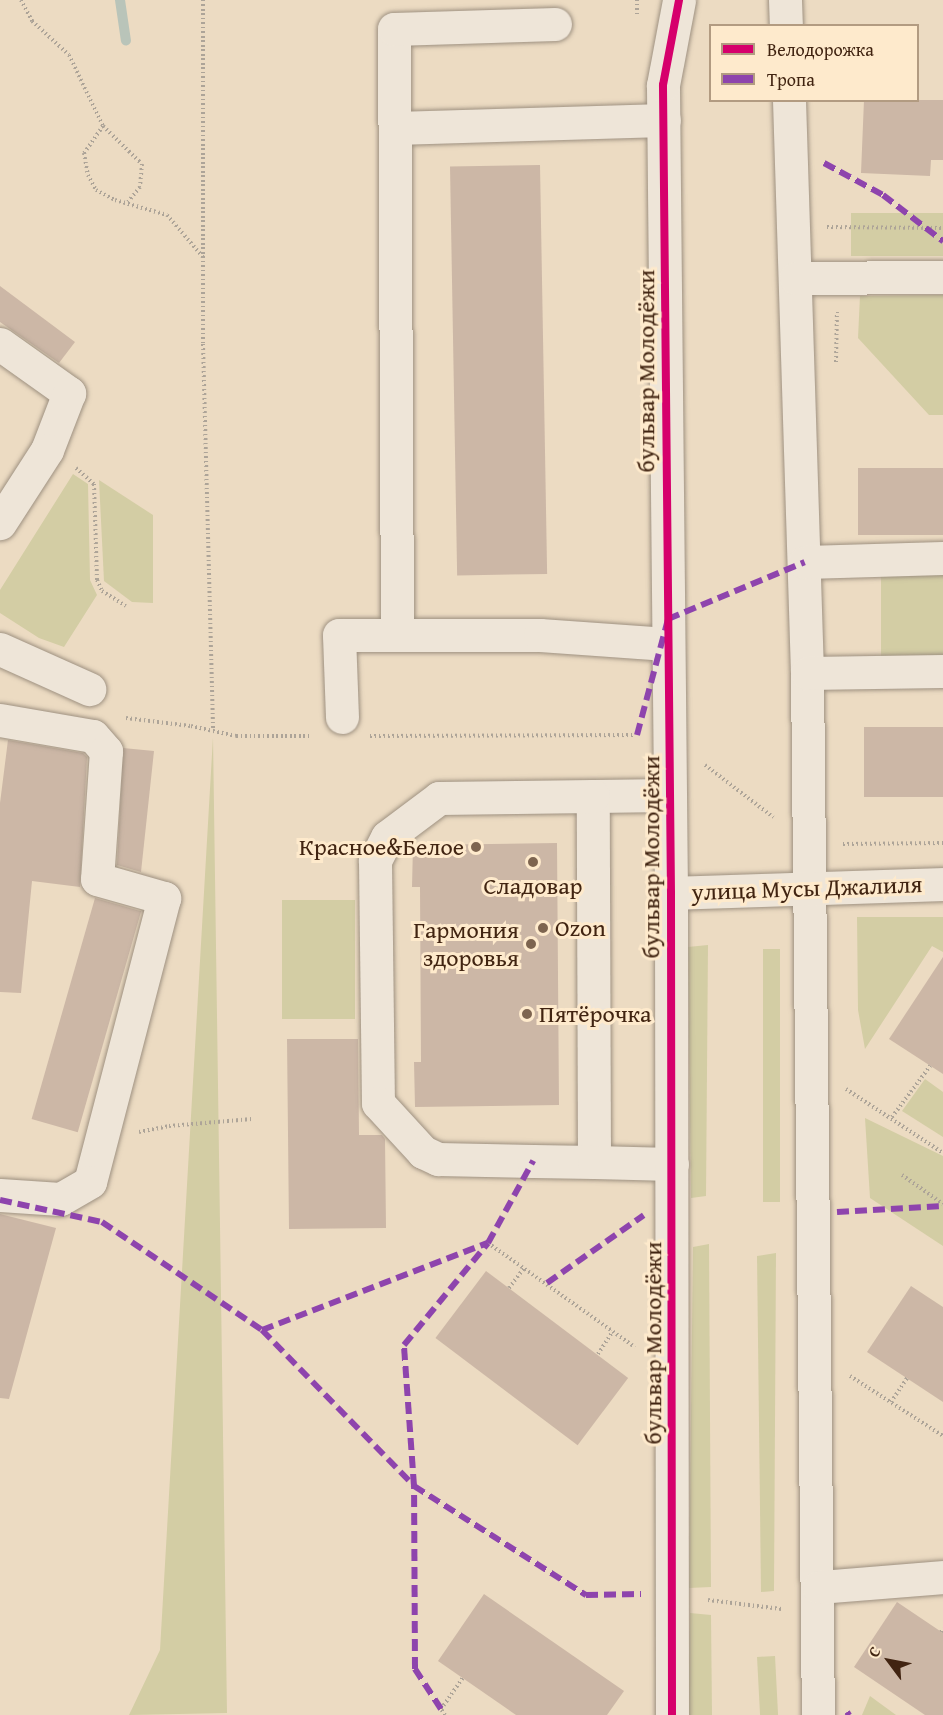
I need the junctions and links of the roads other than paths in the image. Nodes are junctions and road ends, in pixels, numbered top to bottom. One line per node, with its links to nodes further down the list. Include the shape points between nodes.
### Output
1 (679, 0): 6 (street, бульвар Молодёжи, via 663,85)
2 (785, 0): 4 (street)
3 (555, 24): 7 (street, via 394,29)
4 (786, 24)
5 (789, 102): 9 (street)
6 (664, 120): 7 (street); 15 (street, бульвар Молодёжи)
7 (395, 128): 14 (street)
8 (943, 277): 9 (street)
9 (796, 278): 13 (street)
10 (0, 344): 11 (street, via 69,393 47,450)
11 (0, 523)
12 (943, 558): 13 (street)
13 (805, 562): 18 (street)
14 (397, 635): 15 (street, via 540,635); 21 (street, via 339,635)
15 (667, 644): 22 (street, бульвар Молодёжи)
16 (0, 649): 19 (street)
17 (943, 671): 18 (street)
18 (807, 673): 25 (street)
19 (89, 689)
20 (0, 720): 29 (street, via 93,736 106,751 97,879 164,898 90,1182 60,1199)
21 (352, 727)
22 (670, 795): 23 (street); 26 (street, бульвар Молодёжи)
23 (593, 796): 27 (street); 27 (street, via 447,796 432,802 387,837 375,861 367,1064 378,1103 396,1136 438,1159)
24 (943, 884): 25 (street, улица Мусы Джалиля)
25 (810, 886): 26 (street, улица Мусы Джалиля); 31 (street)
26 (671, 893): 28 (street, бульвар Молодёжи)
27 (594, 1162): 28 (street)
28 (672, 1164): 32 (street, бульвар Молодёжи)
29 (0, 1195)
30 (943, 1577): 31 (street)
31 (819, 1600): 33 (street)
32 (672, 1715)
33 (818, 1715)

